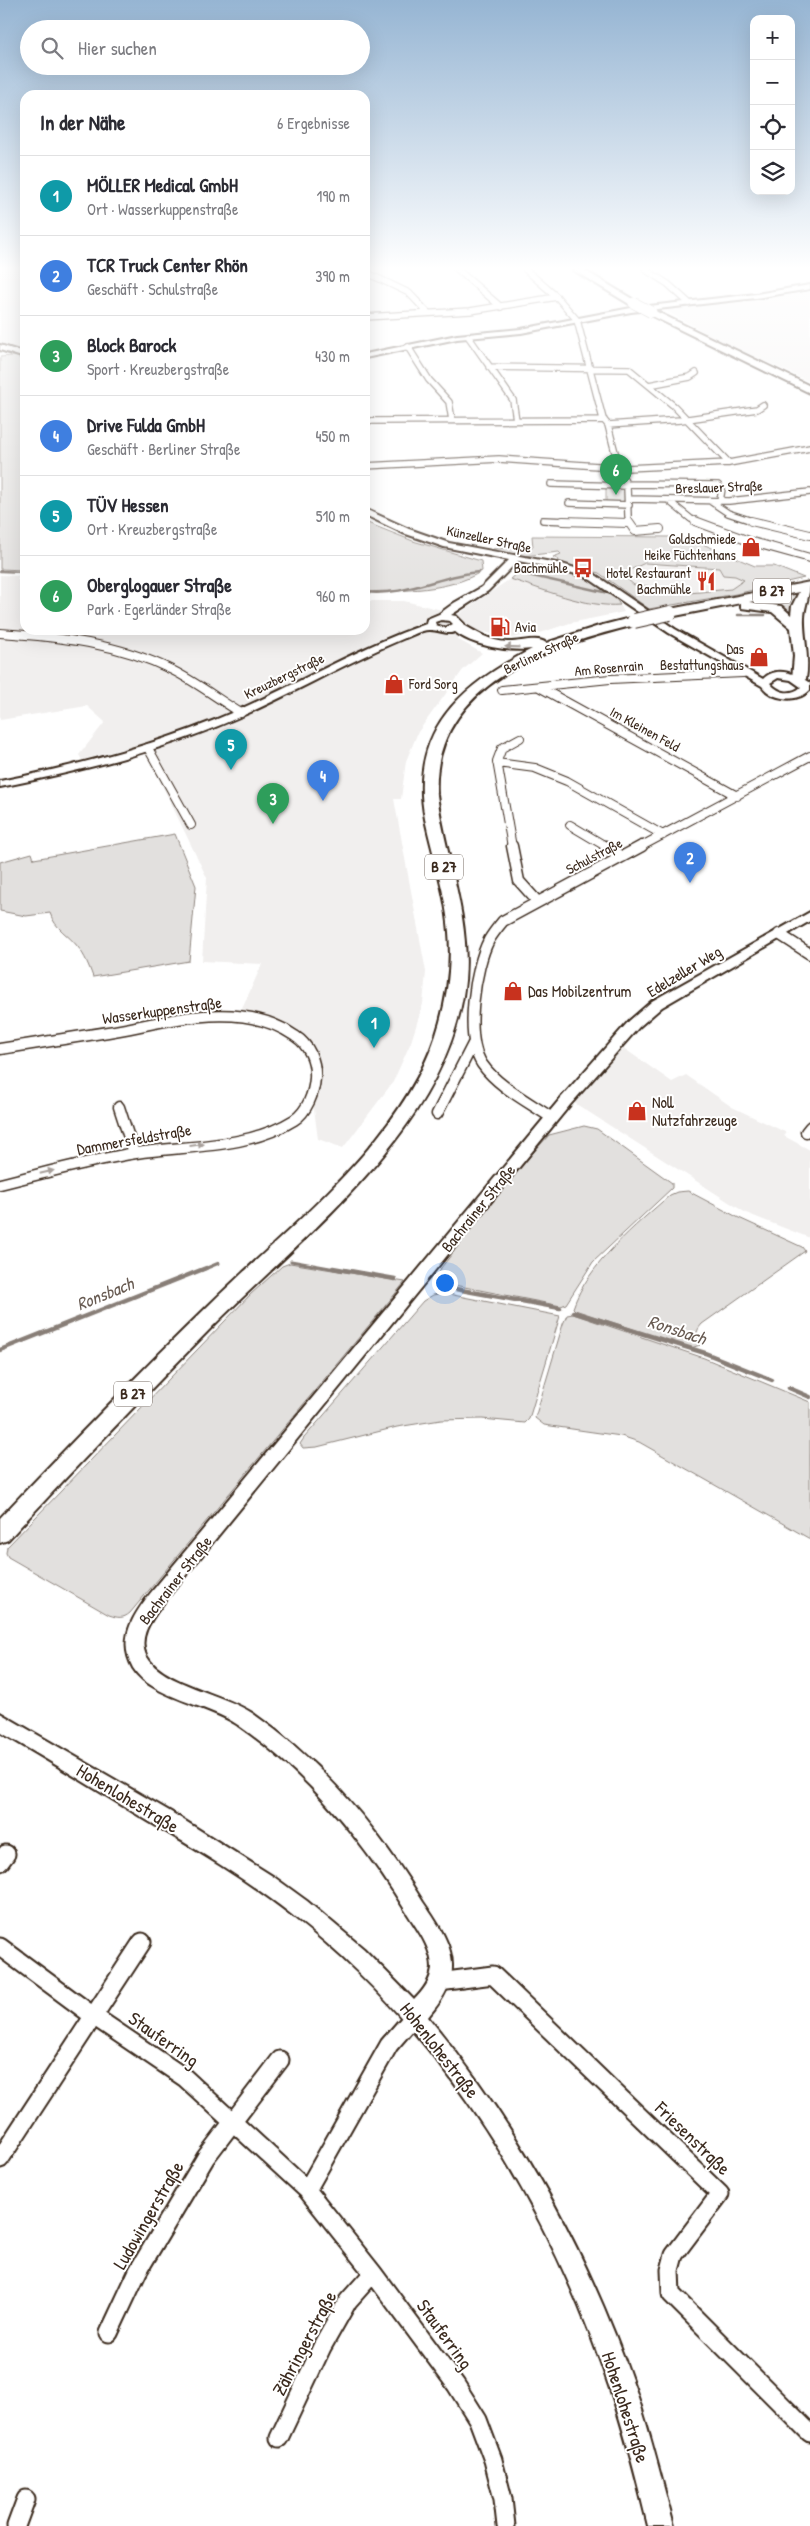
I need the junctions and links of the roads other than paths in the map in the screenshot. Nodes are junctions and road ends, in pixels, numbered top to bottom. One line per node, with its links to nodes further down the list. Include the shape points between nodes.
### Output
1 (436, 388): 7 (street, via 449,402)
2 (504, 388): 8 (street, via 513,400)
3 (596, 388): 10 (street)
4 (652, 388): 6 (street)
5 (763, 406): 6 (street)
6 (687, 419): 10 (street); 12 (street)
7 (452, 420): 8 (street); 9 (street)
8 (516, 420): 10 (street)
9 (370, 421)
10 (606, 422): 14 (street)
11 (810, 448): 12 (street)
12 (729, 463): 14 (street)
13 (370, 466): 14 (street, via 499,459)
14 (619, 468): 16 (street)
15 (550, 484): 16 (street)
16 (627, 485): 20 (street, via 718,485 722,489); 21 (street)
17 (810, 492): 20 (street, Breslauer Straße)
18 (669, 501): 19 (street, Breslauer Straße); 21 (street, Breslauer Straße); 29 (street, via 691,519 749,541)
19 (710, 501): 20 (street, Breslauer Straße); 27 (street, via 731,513)
20 (720, 501)
21 (629, 502): 22 (street, Breslauer Straße); 25 (street)
22 (569, 503)
23 (370, 514): 28 (main road, Künzeller Straße, via 426,538)
24 (543, 520): 25 (street)
25 (628, 520): 26 (street, via 635,530)
26 (660, 529)
27 (810, 535)
28 (475, 552): 30 (main road, Künzeller Straße); 32 (main road)
29 (810, 558)
30 (516, 559): 31 (main road, Künzeller Straße); 32 (main road, Kreuzbergstraße)
31 (547, 564): 32 (main road); 46 (main road, Künzeller Straße, via 591,576 672,631)
32 (501, 574): 35 (main road, Kreuzbergstraße)
33 (810, 582): 36 (highway, Berliner Straße / B 27)
34 (810, 587): 36 (highway, Berliner Straße / B 27); 41 (highway, via 799,601)
35 (470, 600): 38 (main road, Kreuzbergstraße); 39 (main road, Kreuzbergstraße)
36 (734, 600): 37 (highway, Berliner Straße / B 27)
37 (714, 604): 41 (highway, via 767,607 784,614); 45 (highway, Berliner Straße / B 27, bridge)
38 (442, 617): 39 (main road); 40 (main road, Kreuzbergstraße, via 432,619)
39 (454, 625): 40 (main road, via 441,630); 45 (highway, one-way to 39, via 521,648 504,647); 48 (highway, via 497,655 498,661)
40 (430, 626): 53 (main road, Kreuzbergstraße, via 389,642)
41 (798, 628): 51 (highway)
42 (0, 633): 43 (street)
43 (20, 635)
44 (21, 635): 53 (street, via 75,640 139,656 183,675)
45 (560, 641): 48 (highway, Berliner Straße / B 27)
46 (735, 668): 47 (street, Am Rosenrain); 47 (street); 49 (main road); 51 (main road, via 769,695)
47 (719, 673): 50 (street, Am Rosenrain)
48 (490, 678): 76 (highway, Berliner Straße / B 27, via 451,716 436,743 429,773 432,810 457,931 458,968 453,1007 427,1077 381,1145 166,1360)
49 (769, 680): 51 (main road); 51 (main road, via 767,688 776,694)
50 (539, 687): 52 (street, Am Rosenrain); 59 (street, Im Kleinen Feld)
51 (804, 688)
52 (502, 690)
53 (241, 713): 55 (main road, Kreuzbergstraße)
54 (520, 738): 57 (street, via 498,751)
55 (148, 748): 58 (main road, Kreuzbergstraße); 60 (street)
56 (810, 756): 59 (street, Schulstraße)
57 (497, 763): 62 (street, via 536,768 568,781); 64 (street, via 519,881)
58 (0, 784)
59 (737, 796): 62 (street, Schulstraße)
60 (191, 825)
61 (570, 825): 63 (street)
62 (663, 835): 63 (street, Schulstraße)
63 (622, 856): 64 (street, Schulstraße)
64 (537, 901): 68 (street, Schulstraße, via 503,921 488,942 481,964)
65 (810, 916): 66 (main road, Edelzeller Weg)
66 (779, 934): 67 (street); 72 (main road, Edelzeller Weg, via 657,1004 634,1024)
67 (810, 954)
68 (474, 1042): 71 (street, Schulstraße); 72 (street, Schulstraße, via 481,1063 513,1093)
69 (0, 1048): 73 (street, Wasserkuppenstraße, via 203,1017 248,1016 272,1022 292,1032 304,1044 313,1057 316,1070 309,1100 298,1117)
70 (119, 1107): 74 (street)
71 (437, 1114)
72 (552, 1118): 80 (main road, Bachrainer Straße, via 149,1607 135,1638 139,1660 153,1677 222,1705 248,1721 302,1766 332,1797 393,1874 426,1926 440,1955)
73 (275, 1130): 74 (street, Dammersfeldstraße, one-way to 73, via 246,1138)
74 (134, 1153): 75 (street, Dammersfeldstraße, one-way to 74)
75 (0, 1184)
76 (0, 1533)
77 (0, 1722): 82 (main road, Hohenlohestraße, via 219,1852 299,1907 367,1965)
78 (142, 1942): 81 (street)
79 (0, 1947): 81 (street, Stauferring)
80 (439, 1982): 82 (main road, Bachrainer Straße, via 435,1992); 89 (street, Friesenstraße, via 493,1975 720,2194 695,2224 671,2262 671,2294)
81 (92, 2015): 84 (street, Stauferring, via 185,2078); 85 (street)
82 (415, 2015): 86 (street, via 389,2046); 94 (main road, Hohenlohestraße, via 457,2067 496,2125 564,2247 623,2390)
83 (280, 2060): 84 (street)
84 (231, 2122): 86 (street, Stauferring); 88 (street, Ludowingerstraße, via 138,2271)
85 (0, 2159)
86 (307, 2190): 87 (street, Stauferring)
87 (374, 2273): 90 (street, Zähringerstraße, via 348,2301 322,2347); 93 (street, Stauferring, via 478,2420 493,2460)
88 (109, 2333)
89 (810, 2433)
90 (279, 2438)
91 (26, 2499): 92 (street)
92 (16, 2526)
93 (506, 2526)
94 (662, 2526)

